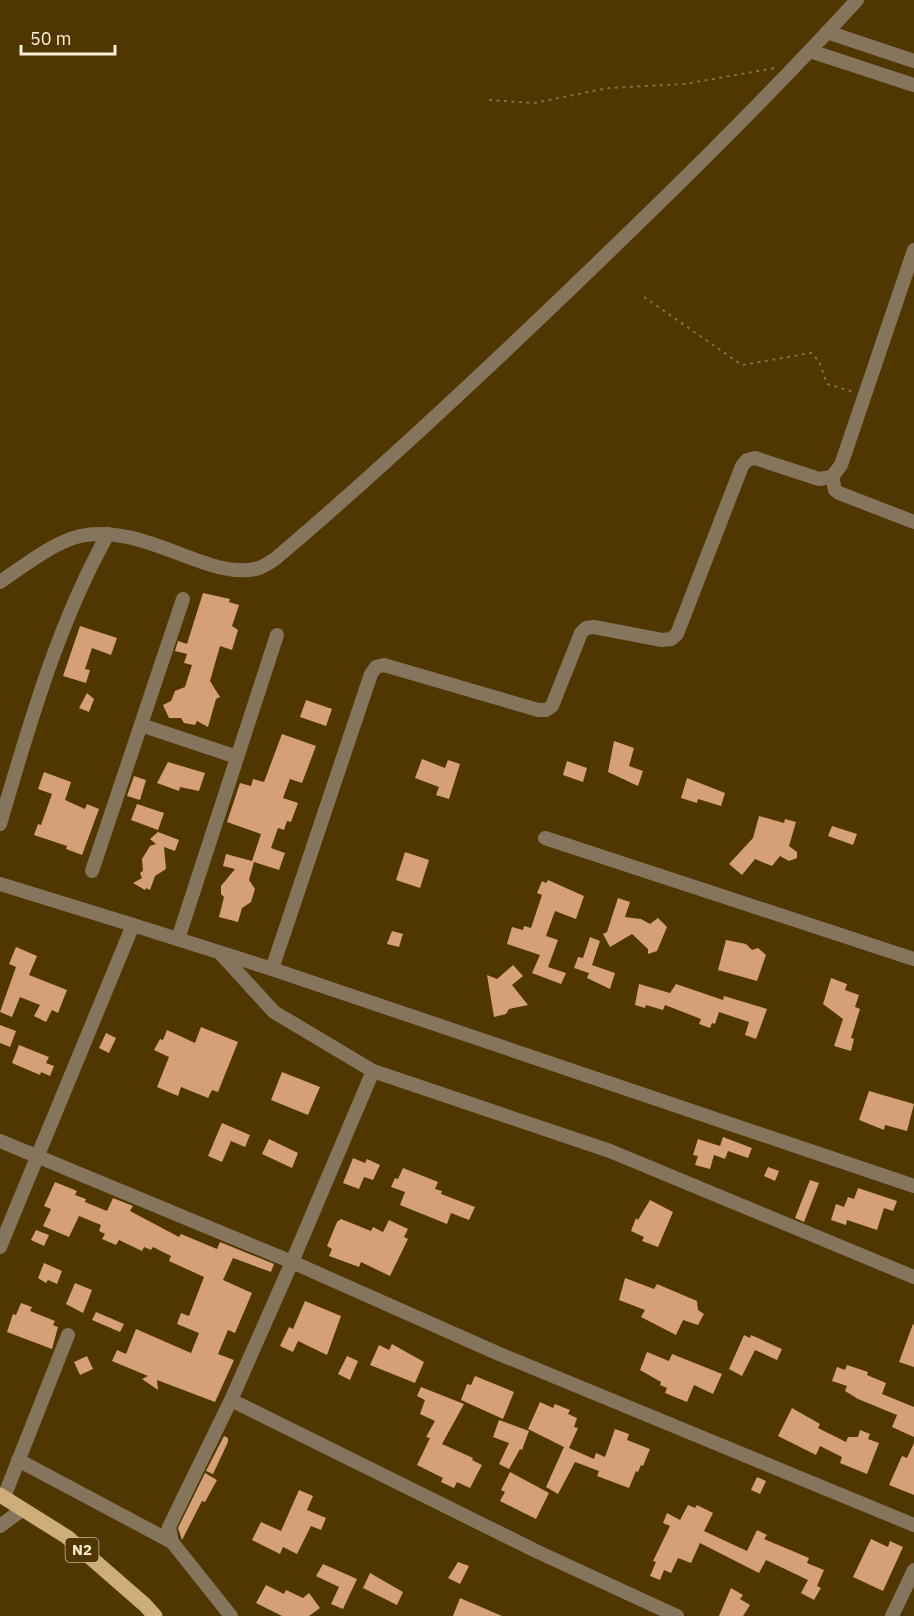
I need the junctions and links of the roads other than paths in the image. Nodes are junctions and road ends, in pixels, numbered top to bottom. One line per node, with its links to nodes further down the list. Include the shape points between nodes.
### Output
1 (857, 0): 2 (street)
2 (827, 32): 3 (street); 4 (street)
3 (810, 51): 5 (street); 9 (street, via 735,130 453,400 275,559 260,568 227,569 137,538)
4 (914, 61)
5 (914, 85)
6 (914, 250): 7 (street, via 841,465)
7 (832, 477): 8 (street, via 839,493); 23 (street, via 819,479 755,458 747,460 677,634 662,640 586,628 552,706 546,710 384,664 376,667)
8 (914, 522)
9 (108, 534): 10 (street, via 62,543); 15 (street, via 66,623)
10 (0, 582)
11 (183, 599): 13 (street)
12 (277, 635): 14 (street)
13 (141, 725): 14 (street); 17 (street)
14 (237, 757): 20 (street)
15 (0, 824)
16 (544, 838): 22 (street)
17 (92, 871)
18 (0, 884): 19 (street)
19 (133, 925): 20 (street); 26 (street)
20 (178, 939): 21 (street)
21 (220, 953): 23 (street); 24 (street, via 274,1012)
22 (914, 959)
23 (272, 969): 27 (street)
24 (374, 1071): 29 (street); 30 (street, via 610,1152)
25 (0, 1141): 26 (street)
26 (39, 1157): 28 (street); 29 (street)
27 (914, 1186)
28 (0, 1247)
29 (292, 1262): 32 (street); 36 (street, via 497,1353)
30 (914, 1277)
31 (68, 1335): 33 (street)
32 (231, 1401): 38 (street, via 169,1527); 42 (street)
33 (18, 1460): 34 (street); 38 (street)
34 (2, 1496): 35 (main road, N2)
35 (23, 1509): 37 (street); 40 (main road, N2, via 66,1537)
36 (914, 1525)
37 (0, 1526)
38 (172, 1542): 41 (street)
39 (914, 1570): 43 (street)
40 (155, 1616)
41 (231, 1616)
42 (677, 1616)
43 (892, 1616)

